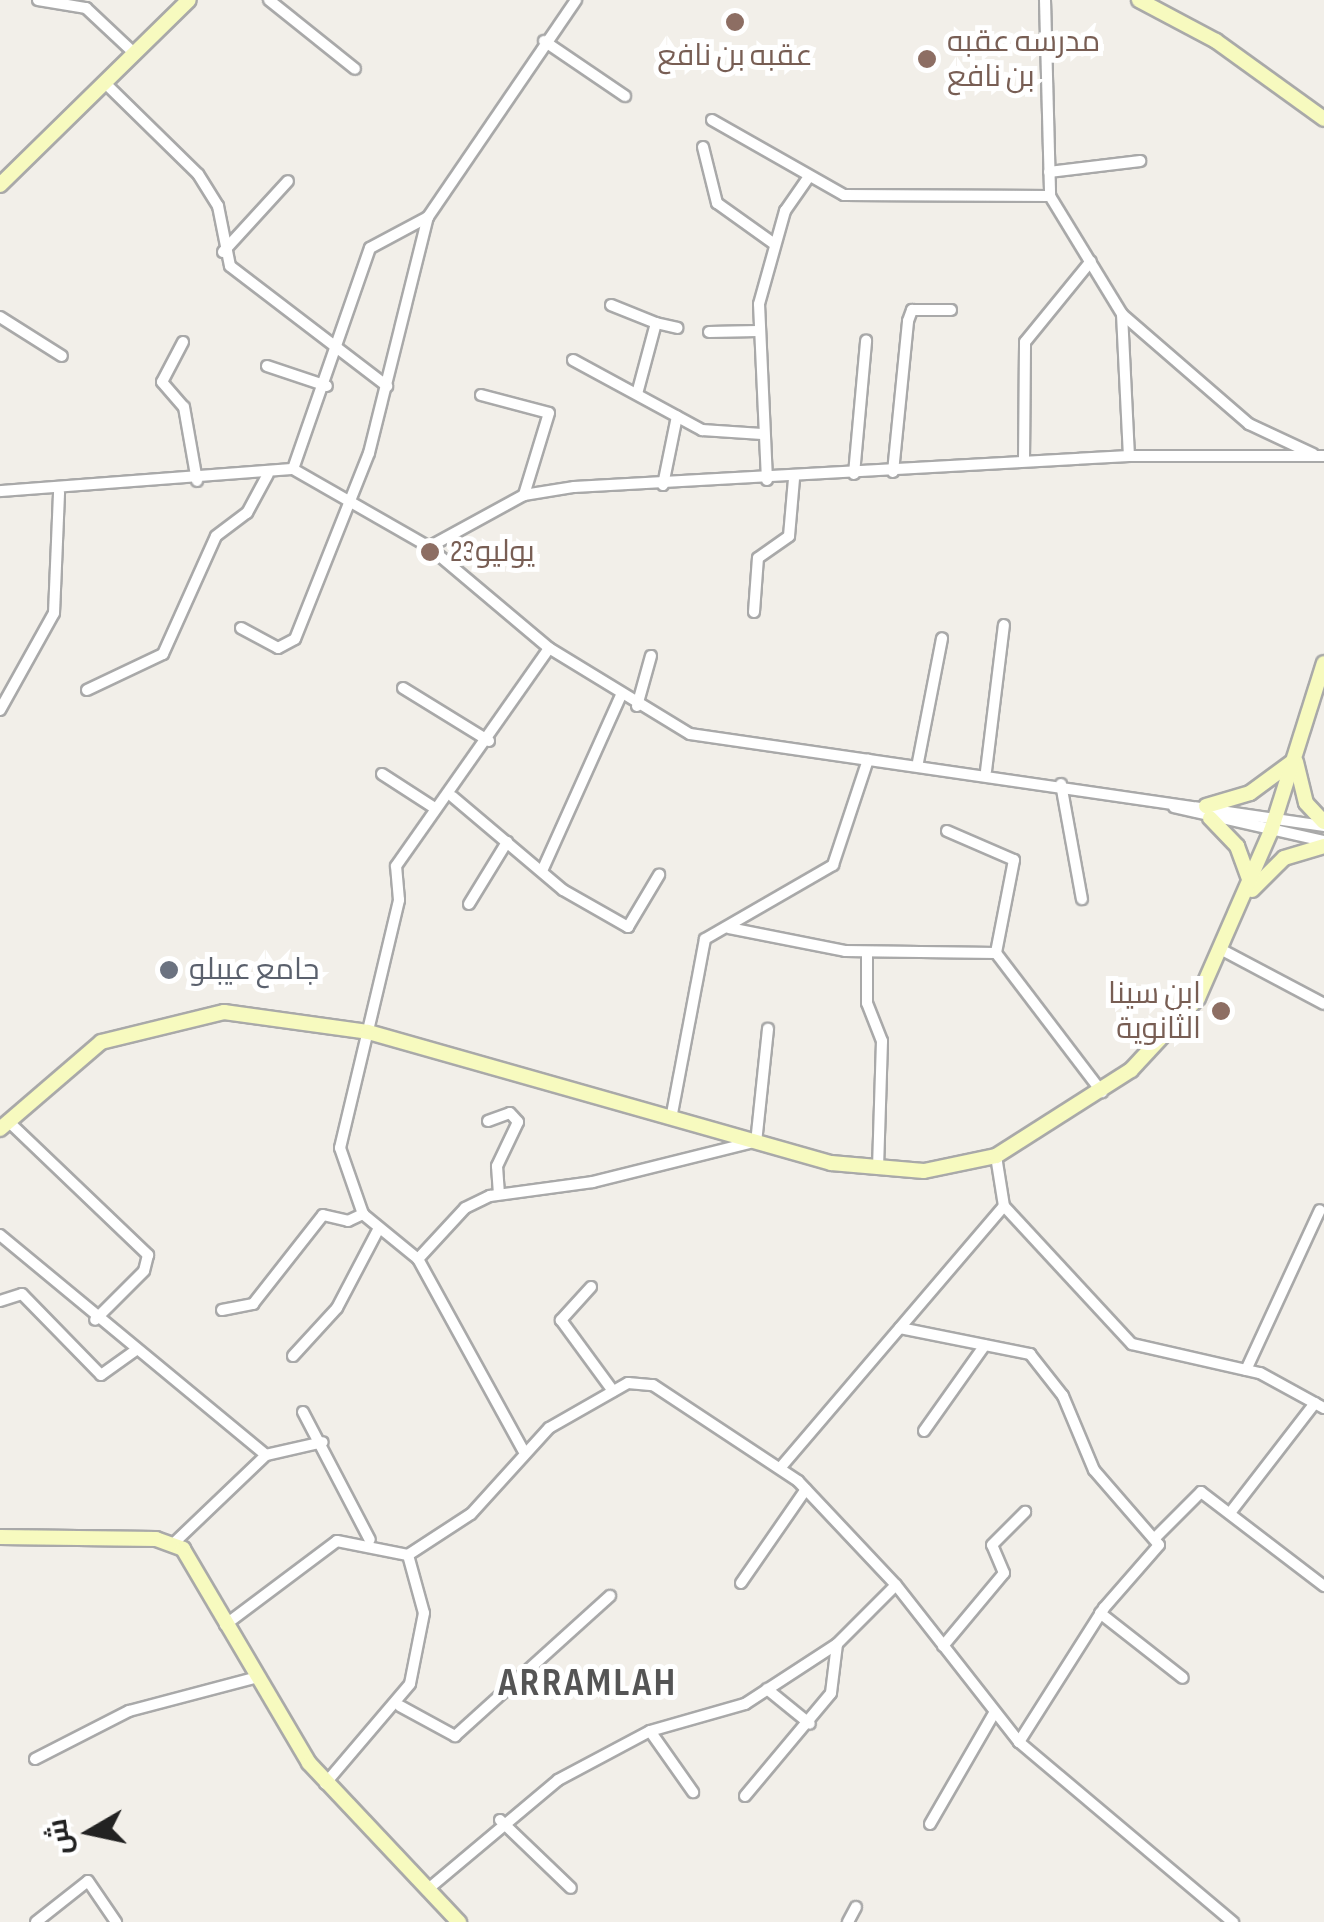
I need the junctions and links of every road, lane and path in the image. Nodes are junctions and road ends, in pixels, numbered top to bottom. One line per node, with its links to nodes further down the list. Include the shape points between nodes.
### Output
1 (38, 0): 8 (street, via 86,8)
2 (189, 0): 8 (street)
3 (269, 0): 9 (street)
4 (576, 0): 7 (street)
5 (1045, 0): 16 (street)
6 (1139, 0): 12 (street, via 1216,41)
7 (544, 42): 11 (street); 21 (street)
8 (134, 53): 10 (street)
9 (354, 69)
10 (105, 82): 19 (street); 23 (street, via 198,174 218,206)
11 (625, 96)
12 (1324, 119)
13 (712, 120): 17 (street)
14 (702, 147): 22 (street, via 717,203)
15 (1140, 161): 16 (street)
16 (1049, 172): 20 (street)
17 (808, 178): 20 (street, via 873,198); 22 (street)
18 (288, 181): 23 (street)
19 (0, 185)
20 (1050, 196): 24 (street)
21 (428, 217): 35 (street, via 370,248); 40 (street)
22 (773, 243): 31 (street)
23 (223, 252): 35 (street, via 246,282)
24 (1091, 261): 27 (street); 47 (street, via 1024,342)
25 (610, 305): 29 (street)
26 (951, 310): 49 (street, via 926,306 908,320)
27 (1122, 314): 45 (street); 46 (street, via 1249,424)
28 (0, 317): 36 (street)
29 (656, 323): 30 (street); 41 (street)
30 (678, 328)
31 (758, 331): 32 (street); 44 (street)
32 (710, 332)
33 (866, 341): 51 (street)
34 (183, 342): 54 (street, via 162,382 184,407)
35 (340, 352): 39 (street); 40 (street)
36 (62, 356)
37 (573, 360): 41 (street)
38 (267, 366): 39 (street)
39 (327, 386): 48 (street)
40 (387, 386): 59 (street)
41 (637, 394): 43 (street)
42 (481, 395): 58 (street, via 549,413)
43 (676, 416): 44 (street, via 736,437); 55 (street)
44 (762, 434): 53 (street)
45 (1130, 456): 46 (street); 47 (street)
46 (1320, 456)
47 (1024, 462): 49 (street)
48 (293, 469): 50 (street); 59 (street)
49 (894, 472): 51 (street)
50 (268, 474): 54 (street); 69 (street, via 247,513 216,536 163,654)
51 (854, 474): 52 (street)
52 (794, 478): 53 (street); 61 (street, via 789,536 758,558)
53 (767, 480): 55 (street)
54 (197, 481): 57 (street)
55 (663, 484): 58 (street)
56 (0, 491): 57 (street)
57 (59, 492): 72 (street, via 54,613)
58 (524, 495): 60 (street)
59 (353, 496): 60 (street); 63 (street, via 295,638 278,648)
60 (430, 547): 65 (street)
61 (754, 612)
62 (1004, 624): 77 (street)
63 (241, 628)
64 (942, 638): 76 (street)
65 (549, 648): 70 (street); 73 (street)
66 (651, 656): 71 (street)
67 (1324, 662): 74 (street)
68 (402, 688): 73 (street)
69 (88, 690)
70 (620, 695): 71 (street); 89 (street)
71 (637, 706): 75 (street, via 690,734)
72 (0, 710)
73 (490, 741): 80 (street)
74 (1294, 757): 82 (street, via 1250,794); 83 (street); 84 (street, via 1302,793)
75 (868, 760): 76 (street); 95 (street, via 833,865)
76 (918, 762): 77 (street)
77 (986, 771): 79 (street)
78 (382, 774): 81 (street)
79 (1060, 784): 82 (street); 92 (street)
80 (452, 796): 81 (street); 87 (street)
81 (436, 809): 101 (street, via 396,866 399,900)
82 (1208, 812): 83 (street); 85 (street); 91 (street, via 1238,846)
83 (1276, 814): 84 (street); 85 (street)
84 (1324, 824)
85 (1270, 830): 88 (street); 91 (street)
86 (947, 831): 97 (street, via 1014,860)
87 (507, 842): 89 (street); 94 (street)
88 (1324, 843): 93 (street, via 1284,858)
89 (542, 872): 90 (street, via 628,927)
90 (659, 876)
91 (1250, 882): 93 (street)
92 (1082, 899)
93 (1242, 902): 96 (street)
94 (468, 904)
95 (728, 928): 98 (street); 103 (street, via 705,939 698,955)
96 (1224, 951): 99 (street); 102 (street, via 1167,1038)
97 (996, 952): 98 (street); 102 (street)
98 (868, 953): 108 (street, via 868,1003 882,1041)
99 (1324, 1004)
100 (768, 1029): 106 (street)
101 (368, 1032): 103 (street); 105 (street, via 224,1012 146,1025 101,1042); 112 (street, via 340,1148)
102 (1102, 1092): 107 (street)
103 (671, 1118): 106 (street)
104 (488, 1121): 109 (street, via 510,1113 518,1122 498,1166)
105 (4, 1124): 119 (street, via 148,1255 144,1271)
106 (754, 1142): 108 (street); 109 (street, via 594,1182)
107 (996, 1156): 108 (street); 110 (street)
108 (878, 1170)
109 (499, 1194): 115 (street, via 465,1208)
110 (1004, 1206): 120 (street); 124 (street, via 1132,1344)
111 (1320, 1210): 124 (street)
112 (363, 1214): 113 (street); 118 (street, via 348,1222 323,1215 253,1304)
113 (378, 1230): 115 (street); 123 (street, via 338,1308)
114 (0, 1235): 119 (street)
115 (418, 1259): 130 (street)
116 (591, 1287): 125 (street, via 561,1320)
117 (0, 1301): 122 (street, via 22,1294 101,1375)
118 (222, 1310)
119 (95, 1320): 122 (street)
120 (900, 1328): 121 (street); 132 (street)
121 (984, 1344): 128 (street); 137 (street, via 1023,1350 1040,1364 1094,1470)
122 (136, 1350): 131 (street)
123 (293, 1356)
124 (1246, 1370): 126 (street)
125 (613, 1390): 130 (street); 132 (street, via 653,1385)
126 (1320, 1405): 135 (street)
127 (303, 1412): 129 (street)
128 (924, 1431)
129 (323, 1442): 131 (street); 138 (street)
130 (524, 1450): 140 (street, via 471,1514)
131 (266, 1455): 139 (street)
132 (782, 1467): 133 (street)
133 (806, 1489): 141 (street); 142 (street)
134 (1025, 1512): 148 (street, via 992,1545 1004,1573)
135 (1230, 1513): 137 (street, via 1196,1491); 143 (street)
136 (0, 1537): 139 (street)
137 (1155, 1538): 145 (street, via 1160,1548)
138 (370, 1540): 140 (street); 146 (street, via 326,1545)
139 (174, 1542): 146 (street)
140 (408, 1555): 152 (street, via 424,1612)
141 (741, 1583)
142 (896, 1585): 147 (street); 148 (street)
143 (1324, 1586)
144 (610, 1596): 152 (street, via 455,1736)
145 (1100, 1613): 150 (street); 156 (street)
146 (225, 1625): 149 (street)
147 (837, 1644): 151 (street); 154 (street, via 836,1681)
148 (943, 1646): 153 (street)
149 (254, 1678): 157 (street, via 129,1711); 158 (street)
150 (1183, 1678)
151 (767, 1690): 154 (street); 155 (street)
152 (400, 1706): 158 (street)
153 (993, 1715): 156 (street); 162 (street)
154 (810, 1724): 160 (street)
155 (650, 1731): 159 (street); 161 (street)
156 (1019, 1742): 170 (street)
157 (35, 1759)
158 (325, 1784): 164 (street)
159 (693, 1792)
160 (745, 1796)
161 (500, 1820): 163 (street); 164 (street)
162 (930, 1824)
163 (571, 1888)
164 (428, 1890): 168 (street)
165 (856, 1907): 169 (street)
166 (36, 1922): 167 (street, via 88,1880)
167 (116, 1922)
168 (460, 1922)
169 (848, 1922)
170 (1233, 1922)

